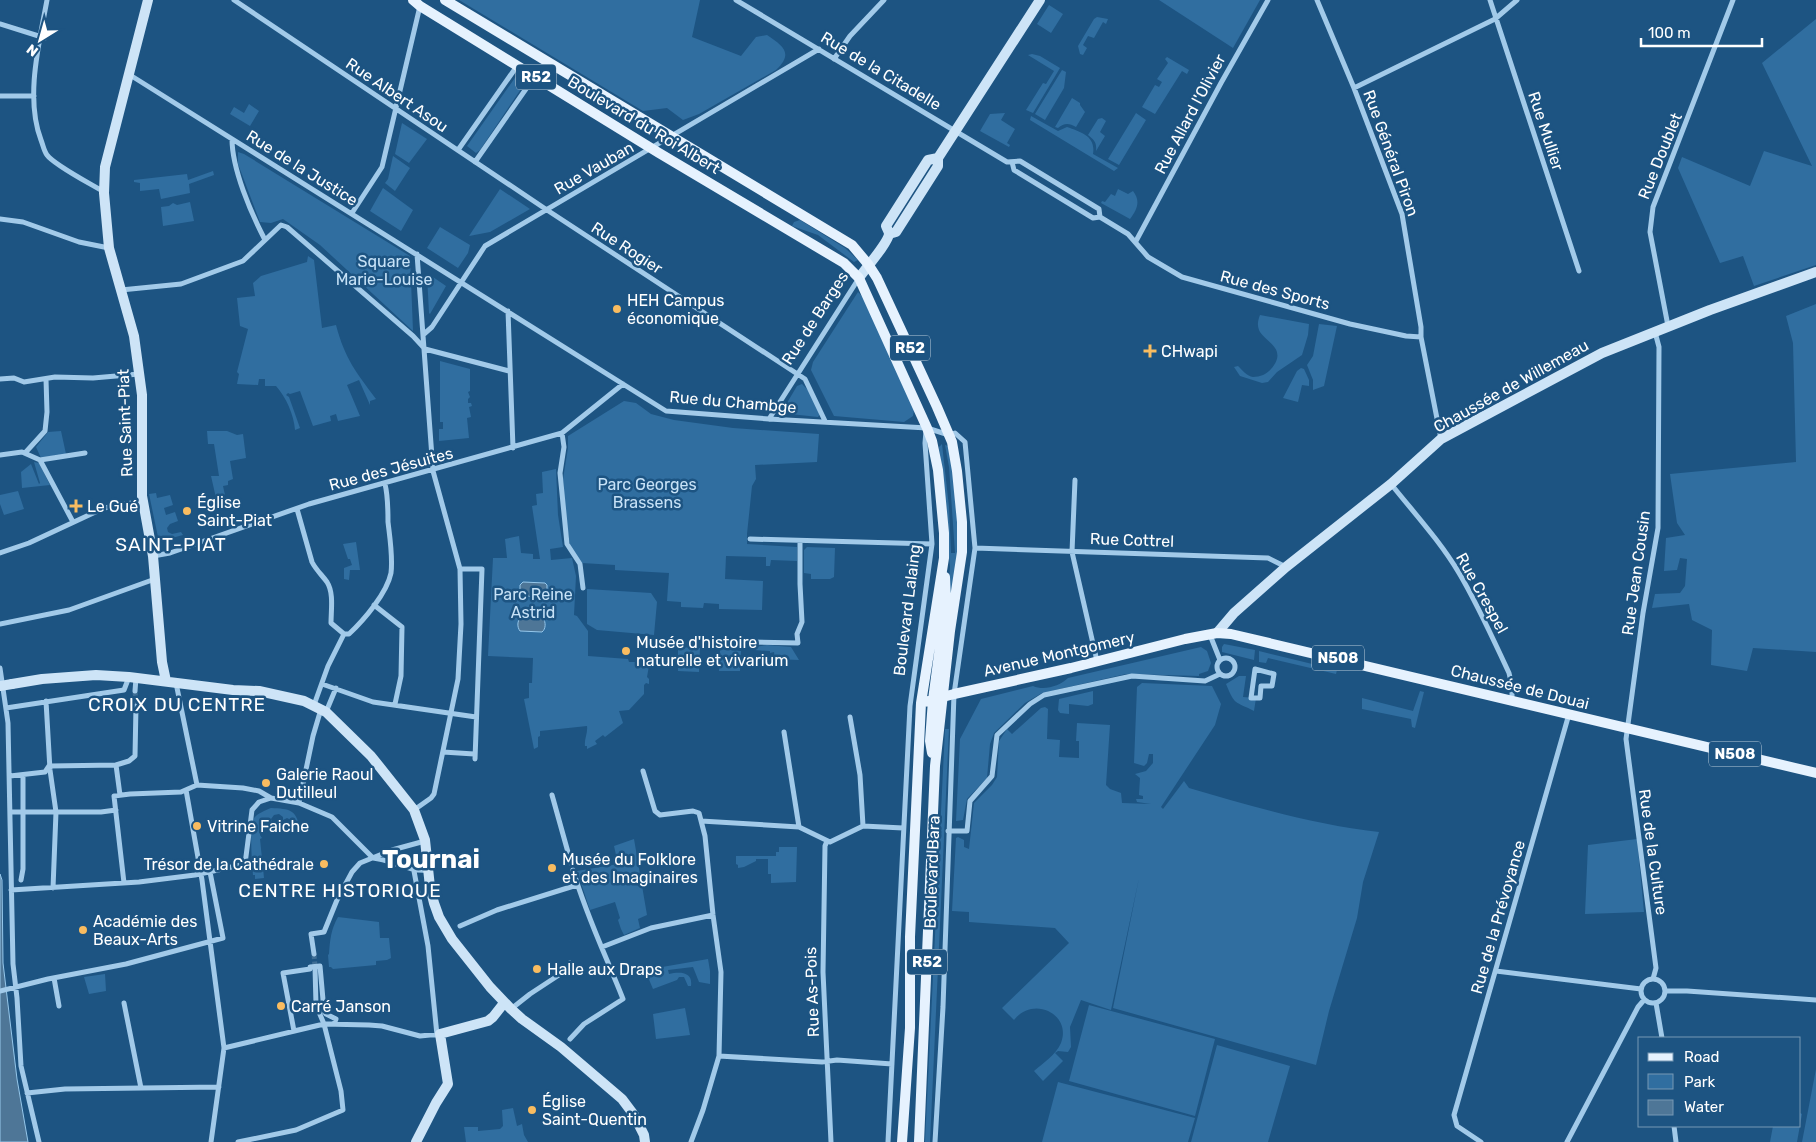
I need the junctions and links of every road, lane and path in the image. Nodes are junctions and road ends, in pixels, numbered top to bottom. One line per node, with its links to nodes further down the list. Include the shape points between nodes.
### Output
1 (47, 0): 16 (street)
2 (148, 0): 20 (street, Rue Saint-Piat)
3 (234, 0): 25 (street, Rue Albert Asou)
4 (445, 0): 27 (main road, Boulevard du Roi Albert / R52)
5 (736, 0): 17 (street, Rue de la Citadelle)
6 (884, 0): 18 (street, via 850,36)
7 (1040, 0): 26 (street, Rue de Barges)
8 (1268, 0): 39 (street, Rue Allard l'Olivier)
9 (1317, 0): 22 (street, Rue Général Piron)
10 (1490, 0): 14 (street, Rue Mullier)
11 (1517, 0): 14 (street)
12 (1733, 0): 49 (street, Rue Doublet, via 1652,207 1650,232)
13 (416, 3): 19 (main road, Boulevard du Roi Albert / R52); 25 (street)
14 (1495, 19): 22 (street); 43 (street, Rue Mullier)
15 (0, 24): 16 (street)
16 (42, 38): 24 (street)
17 (819, 49): 18 (street, Rue de la Citadelle); 27 (street, Rue Vauban)
18 (834, 59): 26 (street, Rue de la Citadelle)
19 (517, 66): 21 (main road, Boulevard du Roi Albert / R52); 30 (street)
20 (130, 75): 28 (street, Rue de la Justice); 33 (street, Rue Saint-Piat, via 105,167)
21 (535, 76): 29 (main road, Boulevard du Roi Albert / R52); 31 (street)
22 (1354, 88): 52 (street, Rue Général Piron, via 1402,214)
23 (0, 96): 24 (street)
24 (35, 96): 33 (street, via 33,108 47,155)
25 (396, 108): 30 (street, Rue Albert Asou); 35 (street, via 382,167)
26 (955, 132): 32 (street, Rue de la Citadelle, via 1006,162); 42 (street, Rue de Barges, via 938,158 938,166 896,232 889,234)
27 (671, 137): 29 (street, Rue Vauban); 42 (main road, Boulevard du Roi Albert / R52, via 852,245)
28 (232, 139): 35 (street, Rue de la Justice); 38 (street, via 240,181)
29 (652, 148): 34 (street, Rue Vauban); 45 (main road, Boulevard du Roi Albert / R52, via 844,262)
30 (458, 150): 31 (street, Rue Albert Asou)
31 (476, 162): 34 (street, Rue Albert Asou)
32 (1012, 162): 36 (street, Rue de la Citadelle, via 1020,161 1055,182 1098,209); 36 (street, Rue de la Citadelle, via 1014,170 1093,218)
33 (104, 192): 40 (street, Rue Saint-Piat)
34 (547, 210): 46 (street, Rue Vauban, via 485,246); 56 (street, Rue Rogier)
35 (352, 213): 41 (street, Rue de la Justice)
36 (1100, 216): 39 (street, Rue de la Citadelle)
37 (0, 220): 40 (street, via 24,222 79,242)
38 (265, 240): 47 (street, via 243,261 211,274 181,284); 53 (street, via 281,225 287,227)
39 (1136, 241): 52 (street, Rue des Sports, via 1148,257 1182,278 1350,324)
40 (109, 248): 47 (street, Rue Saint-Piat)
41 (417, 254): 46 (street, Rue de la Justice); 51 (street)
42 (868, 264): 45 (street, Rue de Barges); 64 (main road, R52, via 883,290)
43 (1579, 271)
44 (1816, 272): 49 (street, Chaussée de Willemeau)
45 (858, 278): 56 (street, Rue de Barges); 62 (main road, Boulevard Lalaing / R52)
46 (462, 282): 48 (street, Rue du Chambge); 51 (street)
47 (121, 290): 55 (street, Rue Saint-Piat, via 134,336)
48 (508, 311): 54 (street); 59 (street, Rue du Chambge)
49 (1668, 327): 50 (street, Chaussée de Willemeau)
50 (1655, 332): 65 (street, Chaussée de Willemeau, via 1602,353); 120 (street, Rue Jean Cousin, via 1659,349 1658,528)
51 (424, 334): 53 (street)
52 (1421, 337): 65 (street, Rue Général Piron)
53 (425, 349): 54 (street); 71 (street)
54 (509, 371): 66 (street)
55 (139, 374): 57 (street); 75 (street, Rue Saint-Piat)
56 (797, 374): 60 (street, Rue de Barges); 61 (street, Rue Rogier, via 805,379)
57 (46, 378): 58 (street, via 24,382 14,378); 67 (street, via 45,431)
58 (0, 379)
59 (624, 384): 60 (street, Rue du Chambge, via 666,411); 63 (street, Rue des Jésuites)
60 (769, 419): 61 (street, Rue du Chambge)
61 (826, 421): 62 (street, Rue du Chambge)
62 (927, 428): 64 (street, Rue du Chambge); 80 (street, Boulevard Lalaing, via 925,443); 85 (main road, Boulevard Lalaing / R52, via 938,470)
63 (562, 433): 66 (street, Rue des Jésuites); 89 (street, via 564,447 560,473 567,544 580,564)
64 (948, 435): 81 (street, via 956,433 965,442); 107 (main road, R52, via 957,471 962,552)
65 (1441, 439): 74 (street, Chaussée de Willemeau)
66 (513, 448): 71 (street, Rue des Jésuites)
67 (25, 453): 69 (street); 70 (street)
68 (85, 453): 70 (street)
69 (0, 455)
70 (40, 460): 77 (street)
71 (433, 471): 73 (street, Rue des Jésuites); 87 (street)
72 (1075, 480): 82 (street)
73 (385, 484): 76 (street, Rue des Jésuites); 90 (street, via 390,574)
74 (1391, 484): 86 (street, Chaussée de Willemeau); 108 (street, Rue Crespel, via 1448,558 1473,597 1509,673)
75 (143, 501): 77 (street, via 104,508); 84 (street, Rue Saint-Piat)
76 (297, 509): 84 (street, Rue des Jésuites); 92 (street, via 312,562 331,592 331,623)
77 (73, 522): 83 (street)
78 (750, 539): 79 (street)
79 (800, 541): 80 (street); 94 (street, via 802,622 797,634 798,643)
80 (932, 544): 113 (street, Boulevard Lalaing)
81 (974, 548): 82 (street, Rue Cottrel); 105 (street)
82 (1072, 552): 86 (street, Rue Cottrel, via 1268,558); 96 (street)
83 (0, 553)
84 (153, 556): 88 (street, Rue Saint-Piat)
85 (944, 558): 107 (main road, R52, via 946,601); 110 (main road, Boulevard Lalaing / R52)
86 (1286, 567): 93 (street, Chaussée de Willemeau)
87 (460, 569): 116 (street, via 458,679); 118 (street, via 482,569)
88 (156, 579): 91 (street, via 68,610); 101 (street, Rue Saint-Piat, via 162,662)
89 (583, 588)
90 (374, 605): 92 (street, via 356,628); 111 (street, via 402,627 401,676)
91 (0, 624)
92 (344, 634): 102 (street)
93 (1213, 634): 95 (street); 96 (main road, Avenue Montgomery / N508); 108 (main road, Chaussée de Douai / N508, via 1245,636)
94 (748, 642)
95 (1220, 660): 98 (street, via 1217,665); 98 (street, via 1232,659 1236,667 1232,675)
96 (1097, 661): 105 (main road, Avenue Montgomery / N508)
97 (0, 668): 100 (street)
98 (1220, 674): 144 (street, via 1205,681 1132,676 1044,695 997,735 992,776 970,801 967,831)
99 (133, 677): 100 (street, bridge, via 60,678 12,684); 101 (street); 104 (street); 109 (street, via 124,690)
100 (1, 681): 114 (street)
101 (171, 682): 115 (street, via 259,691); 129 (street)
102 (322, 684): 103 (street); 115 (street)
103 (336, 688): 111 (street, via 373,702); 115 (street)
104 (135, 691)
105 (954, 694): 107 (main road, Avenue Montgomery / N508); 144 (street, Boulevard Bara)
106 (1260, 698): 106 (street, via 1251,698 1254,669 1274,674 1272,686 1261,686)
107 (938, 699): 110 (main road, Avenue Montgomery); 202 (main road, Boulevard Bara / R52)
108 (1512, 700): 117 (main road, Chaussée de Douai / N508)
109 (46, 701): 114 (street); 124 (street)
110 (921, 703): 113 (street, Avenue Montgomery); 201 (main road, Boulevard Bara / R52, via 910,937 910,1028)
111 (395, 704): 116 (street)
112 (136, 706): 123 (street, via 135,756)
113 (910, 706): 143 (street, Boulevard Bara)
114 (6, 708): 128 (street)
115 (320, 709): 134 (street); 136 (street, via 371,756)
116 (451, 713): 118 (street); 122 (street)
117 (1569, 714): 120 (main road, Chaussée de Douai / N508); 166 (street, Rue de la Prévoyance)
118 (476, 717): 122 (street, via 474,756)
119 (850, 717): 141 (street, via 860,775)
120 (1627, 728): 126 (main road, Chaussée de Douai / N508); 168 (street, Rue de la Culture, via 1656,968)
121 (784, 732): 142 (street)
122 (444, 752): 136 (street, via 432,796)
123 (116, 765): 124 (street); 131 (street)
124 (50, 766): 127 (street, via 45,772); 139 (street)
125 (643, 771): 140 (street, via 655,811 660,816 693,811 699,813)
126 (1816, 773)
127 (23, 775): 128 (street); 138 (street)
128 (10, 776): 137 (street)
129 (197, 786): 130 (street); 133 (street, via 243,788 259,791)
130 (186, 790): 131 (street); 153 (street)
131 (120, 795): 135 (street, via 114,796)
132 (552, 795): 148 (street)
133 (271, 798): 134 (street); 152 (street, via 259,802 252,810 245,864)
134 (299, 802): 147 (street, via 332,817)
135 (115, 808): 139 (street, via 101,812); 155 (street)
136 (414, 810): 145 (street)
137 (10, 812): 138 (street); 158 (street)
138 (22, 812): 139 (street); 154 (street)
139 (56, 812): 157 (street)
140 (701, 820): 142 (street); 159 (street)
141 (864, 826): 143 (street); 146 (street)
142 (798, 827): 146 (street)
143 (903, 828): 188 (street, Boulevard Bara)
144 (948, 831): 203 (street, Boulevard Bara)
145 (422, 841): 147 (street); 149 (street)
146 (827, 841): 187 (street, Rue As-Pois, via 823,941)
147 (373, 858): 151 (street); 163 (street, via 360,863 352,872 324,932 311,934)
148 (571, 863)
149 (428, 870): 151 (street); 178 (street, via 434,903 448,931)
150 (573, 870): 156 (street)
151 (414, 871): 182 (street)
152 (210, 872): 153 (street); 161 (street, via 222,938)
153 (201, 874): 155 (street); 161 (street)
154 (21, 880)
155 (124, 883): 157 (street)
156 (577, 885): 160 (street, via 497,910); 162 (street)
157 (53, 888): 158 (street)
158 (11, 890): 169 (street)
159 (713, 915): 162 (street, via 651,928); 186 (street, via 722,972)
160 (460, 926)
161 (210, 941): 167 (street); 185 (street)
162 (602, 947): 184 (street, via 623,999 584,1024)
163 (314, 954)
164 (570, 963): 178 (street, via 565,971)
165 (315, 967): 179 (street, via 316,1005); 180 (street, via 320,966 324,1011 336,1019); 181 (street, via 283,973)
166 (1496, 971): 170 (street); 204 (street, Rue de la Prévoyance, via 1454,1115 1458,1126)
167 (54, 978): 169 (street); 177 (street)
168 (1653, 979): 170 (street, via 1645,982); 172 (street, via 1661,983)
169 (13, 988): 171 (street); 191 (street)
170 (1641, 989): 173 (street)
171 (0, 991)
172 (1665, 991): 174 (street); 176 (street)
173 (1644, 1000): 176 (street); 205 (street)
174 (1816, 1000)
175 (124, 1003): 190 (street)
176 (1656, 1003): 183 (street)
177 (59, 1006)
178 (507, 1006): 182 (street, via 488,1021); 184 (street)
179 (324, 1024): 180 (street); 181 (street); 195 (street, via 343,1110 296,1130)
180 (334, 1024): 182 (street, via 369,1024 420,1036)
181 (295, 1031): 185 (street)
182 (439, 1034): 196 (street, via 448,1084)
183 (1662, 1037)
184 (566, 1043): 197 (street, via 628,1106)
185 (224, 1048): 189 (street)
186 (719, 1056): 187 (street); 198 (street)
187 (827, 1061): 188 (street); 199 (street, Rue As-Pois)
188 (892, 1064): 200 (street, Boulevard Bara)
189 (219, 1087): 190 (street); 194 (street)
190 (142, 1088): 191 (street)
191 (27, 1093): 193 (street)
192 (1674, 1127): 206 (street)
193 (39, 1142)
194 (211, 1142)
195 (238, 1142)
196 (416, 1142)
197 (645, 1142)
198 (691, 1142)
199 (831, 1142)
200 (888, 1142)
201 (902, 1142)
202 (919, 1142)
203 (935, 1142)
204 (1481, 1142)
205 (1568, 1142)
206 (1676, 1142)

